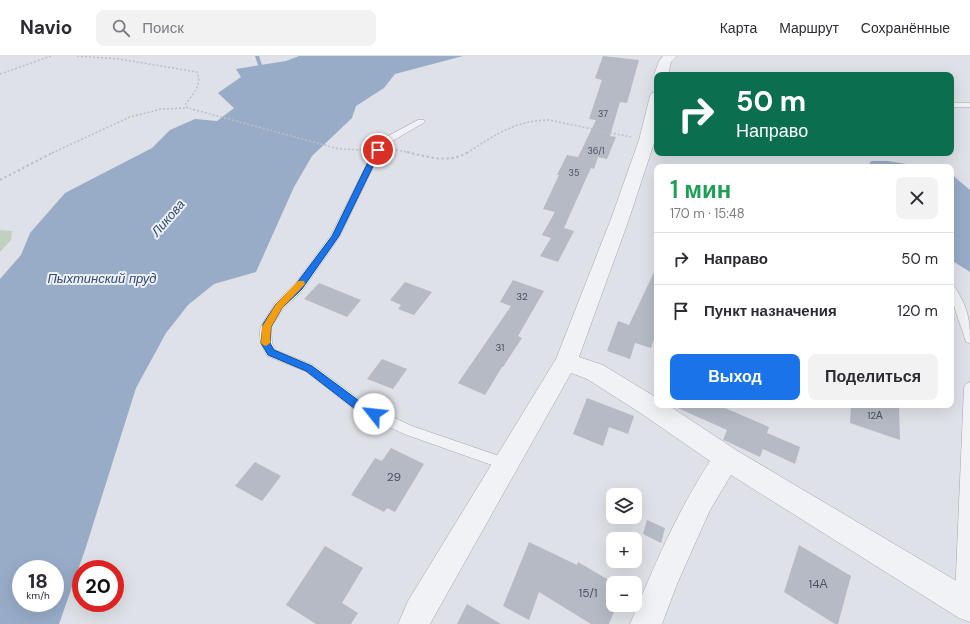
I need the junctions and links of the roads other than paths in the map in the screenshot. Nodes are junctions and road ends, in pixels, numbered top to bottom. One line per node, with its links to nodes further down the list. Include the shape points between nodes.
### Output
1 (671, 56): 2 (street, via 665,61)
2 (662, 72)
3 (954, 105): 4 (lane)
4 (970, 105)
5 (654, 109): 9 (street, via 647,140 620,219)
6 (421, 122): 12 (lane, via 390,138 378,150 335,236 299,286 279,306 270,320 266,327 266,343 271,353 309,368 363,409 408,430)
7 (954, 295): 8 (lane, via 960,305)
8 (970, 339)
9 (566, 362): 11 (street, via 595,372 648,404); 12 (street)
10 (970, 387): 13 (lane)
11 (727, 458): 13 (street); 15 (street, via 700,501)
12 (506, 464): 14 (street)
13 (966, 605)
14 (414, 624)
15 (646, 624)

